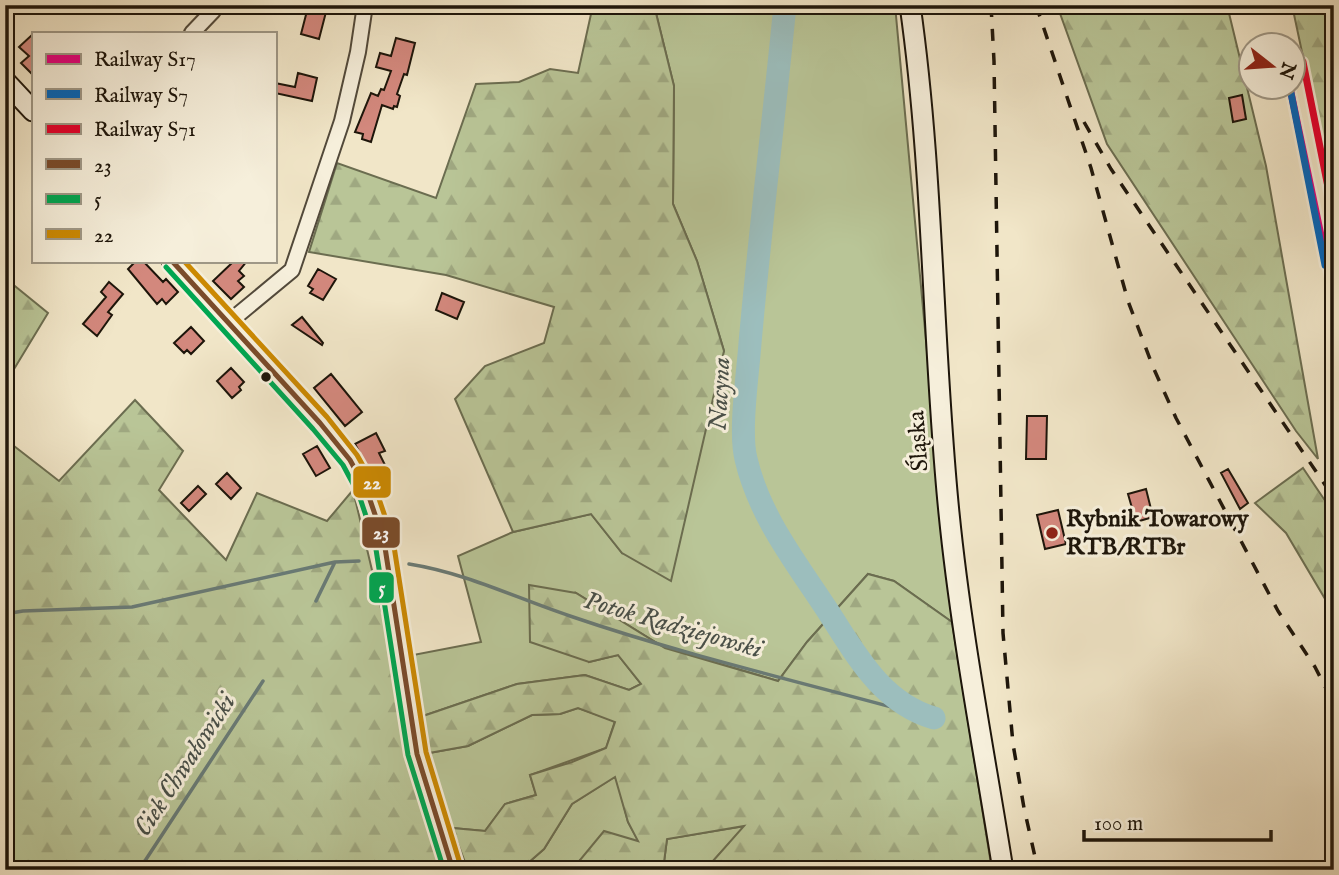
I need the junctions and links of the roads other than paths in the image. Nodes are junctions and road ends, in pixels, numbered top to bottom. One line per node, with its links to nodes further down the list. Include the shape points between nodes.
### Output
1 (215, 5): 4 (street)
2 (365, 5): 8 (street, via 342,121 292,270)
3 (910, 5): 10 (street, Śląska, via 949,513)
4 (193, 32)
5 (5, 81): 6 (street)
6 (32, 110)
7 (173, 262): 8 (street)
8 (228, 323): 9 (street, via 334,440 371,498 386,551 417,754)
9 (453, 870)
10 (1003, 870)

